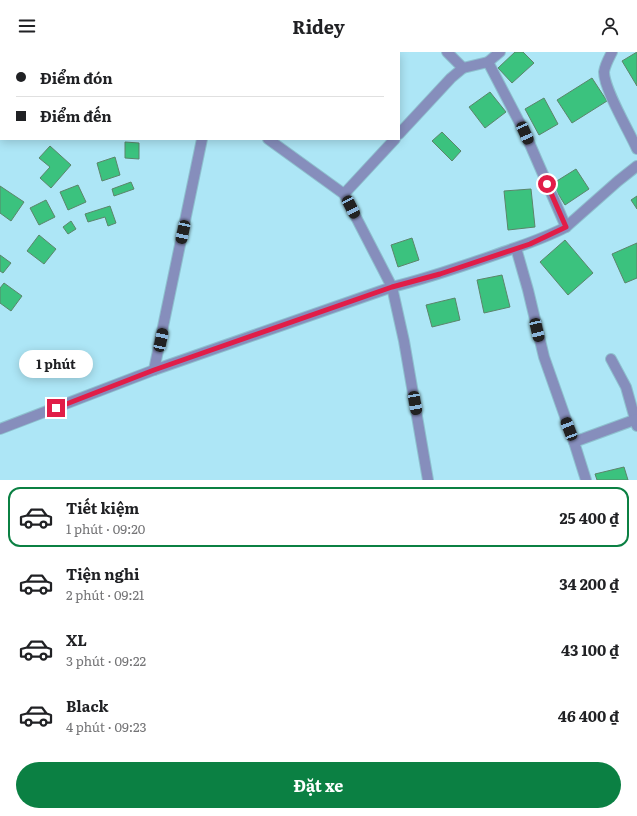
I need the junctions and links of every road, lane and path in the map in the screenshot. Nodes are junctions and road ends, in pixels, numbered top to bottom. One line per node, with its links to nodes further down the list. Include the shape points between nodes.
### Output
1 (447, 52): 5 (street)
2 (500, 52): 4 (street)
3 (612, 52): 10 (street, via 605,65 605,78 611,97)
4 (488, 62): 5 (street); 13 (street, via 525,133)
5 (463, 68): 6 (street)
6 (400, 133)
7 (202, 140): 17 (street)
8 (269, 140): 12 (street)
9 (394, 140): 12 (street)
10 (637, 149)
11 (637, 166): 13 (street)
12 (344, 194): 15 (street)
13 (566, 227): 14 (street)
14 (516, 248): 15 (street, via 440,274); 20 (street, via 544,357)
15 (392, 287): 17 (street); 21 (street)
16 (611, 359): 18 (street, via 626,387)
17 (154, 370): 19 (street)
18 (636, 422): 20 (street)
19 (0, 429)
20 (574, 442): 22 (street)
21 (428, 480)
22 (586, 480)

